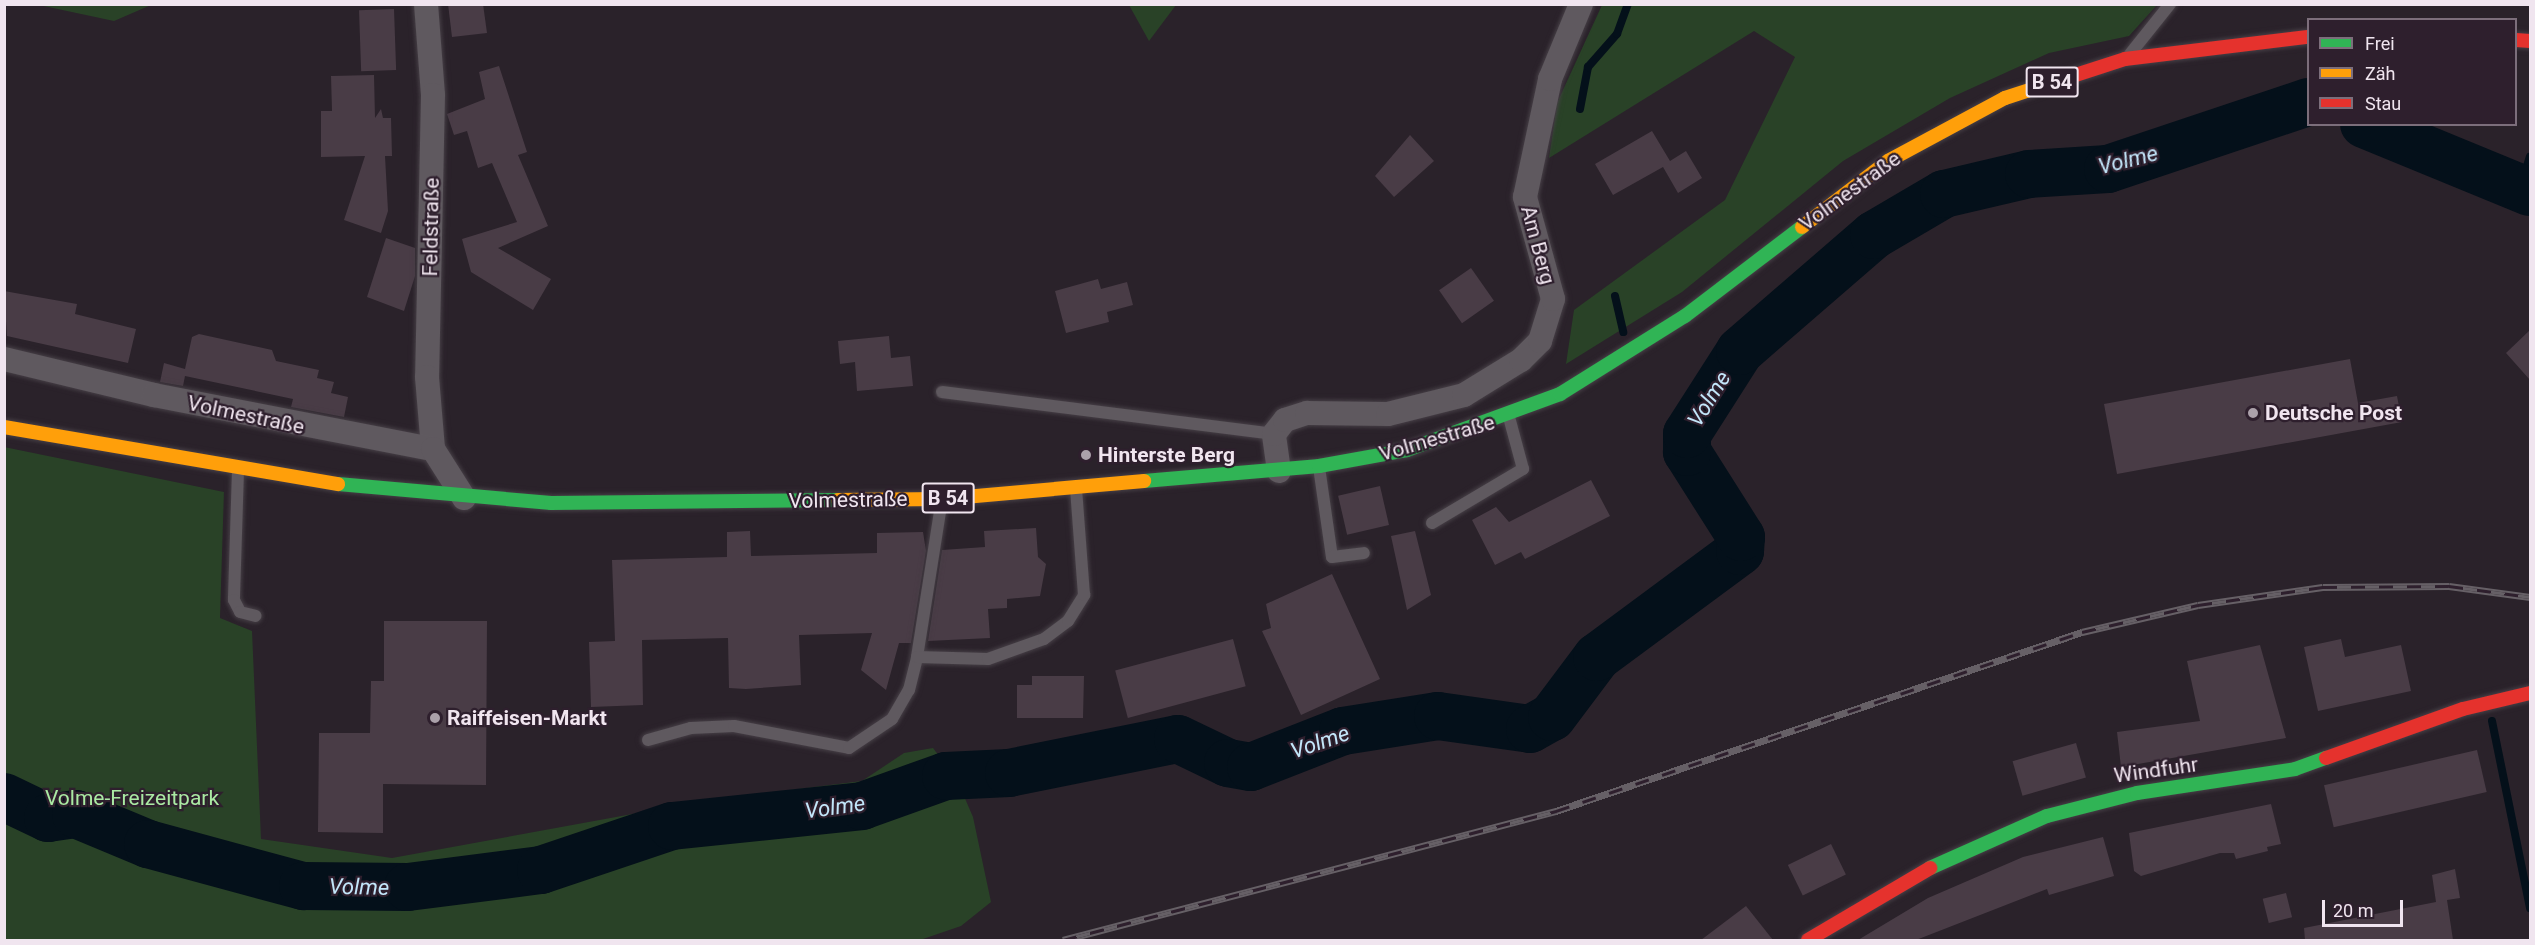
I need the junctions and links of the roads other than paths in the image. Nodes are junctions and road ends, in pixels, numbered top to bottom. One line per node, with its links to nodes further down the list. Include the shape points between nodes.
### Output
1 (426, 4): 11 (street, Feldstraße, via 433,95 427,377)
2 (1581, 4): 10 (street, Am Berg, via 1550,79 1525,197 1553,299 1540,341 1521,360 1464,395 1388,414 1307,413 1285,420)
3 (2170, 4): 5 (lane)
4 (2307, 37): 5 (main road, Volmestraße / B 54)
5 (2125, 59): 8 (main road, Volmestraße / B 54, via 2005,98 1948,126 1833,201 1686,316 1610,366)
6 (4, 359): 11 (street, Volmestraße, via 177,400)
7 (942, 392): 10 (lane, via 967,391)
8 (1509, 417): 12 (main road, Volmestraße / B 54, via 1407,450); 18 (lane, via 1523,469)
9 (4, 427): 13 (main road, Volmestraße / B 54)
10 (1274, 435): 14 (street)
11 (434, 449): 16 (street)
12 (1319, 466): 14 (main road, Volmestraße / B 54); 19 (lane, via 1332,557)
13 (238, 470): 16 (main road, Volmestraße / B 54); 20 (lane, via 234,600 240,612)
14 (1279, 471): 15 (main road, Volmestraße / B 54)
15 (1076, 488): 17 (main road, Volmestraße / B 54); 21 (lane, via 1084,595 1068,621 1044,639 988,659)
16 (464, 498): 17 (main road, Volmestraße / B 54)
17 (942, 499): 21 (lane)
18 (1432, 523)
19 (1364, 554)
20 (256, 616)
21 (917, 657): 23 (lane, via 909,690 892,719 849,748 734,726 691,729)
22 (2530, 693): 24 (main road, Windfuhr, via 2463,709 2295,769 2137,793 2047,816 1905,879)
23 (648, 740)
24 (1808, 940)

